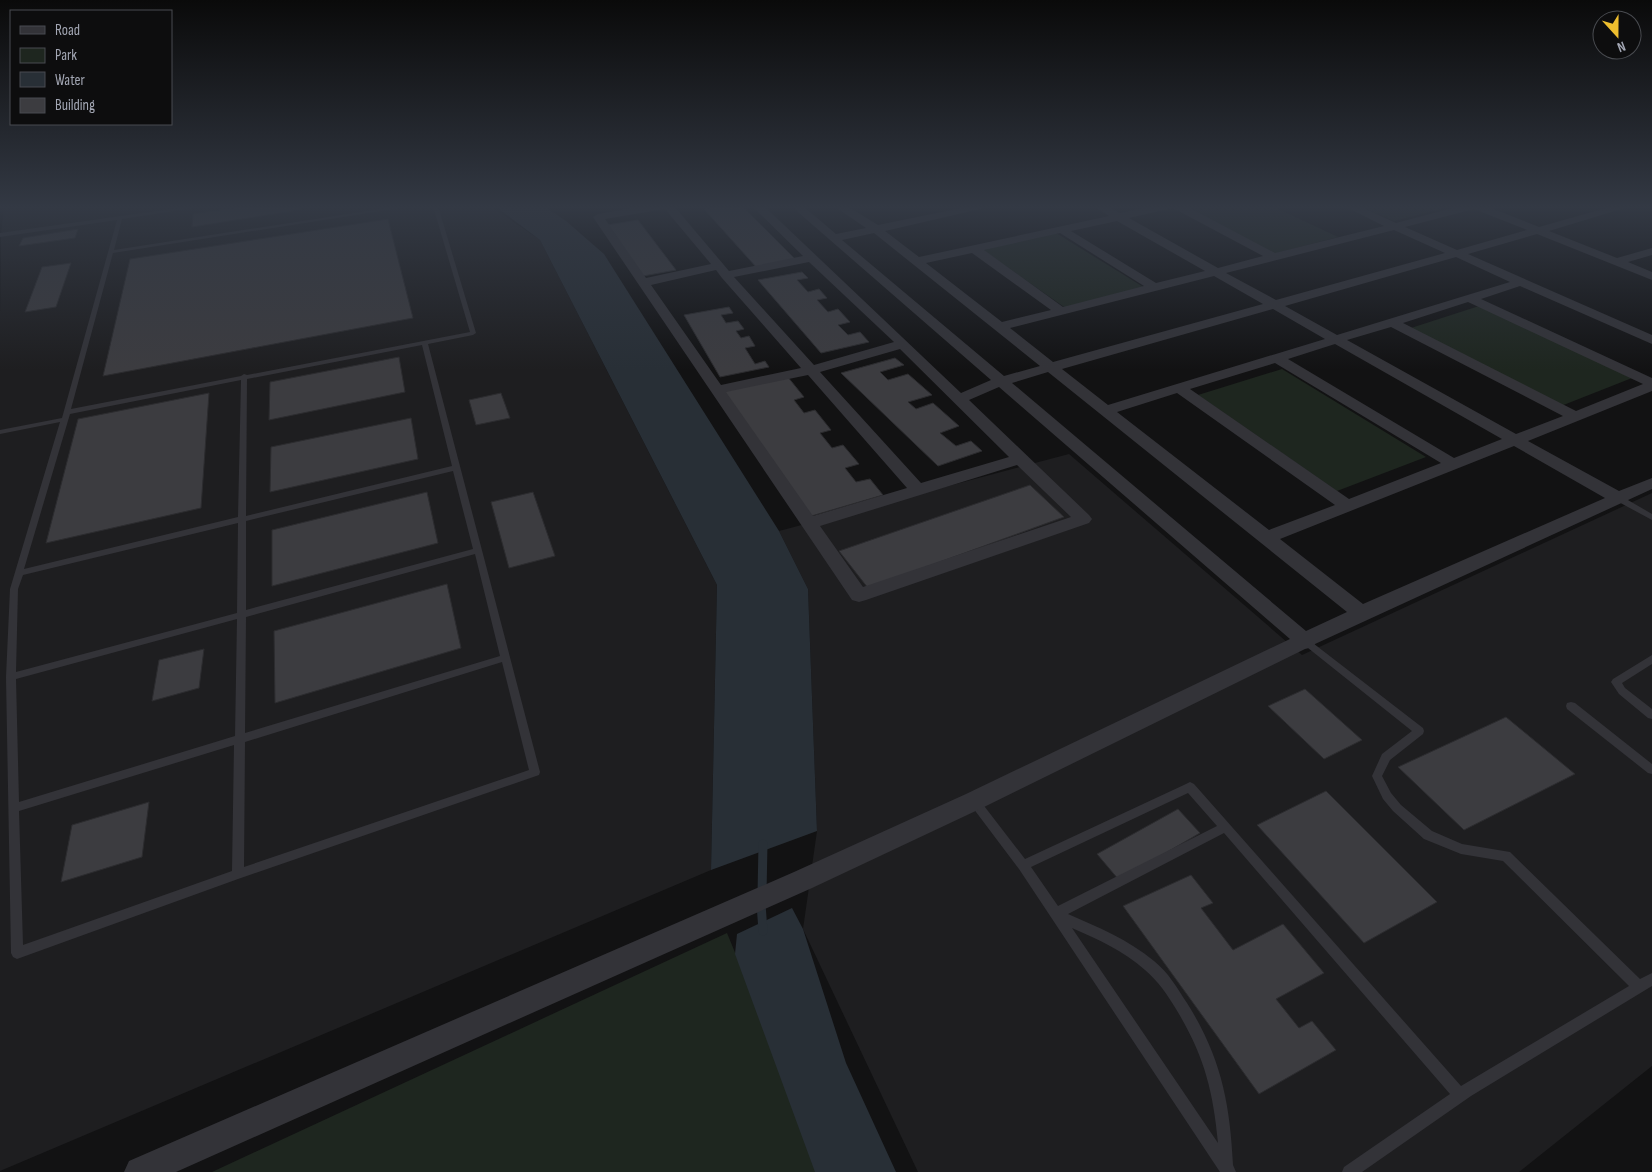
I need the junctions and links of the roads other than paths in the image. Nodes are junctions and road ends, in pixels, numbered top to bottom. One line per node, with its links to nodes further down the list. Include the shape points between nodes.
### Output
1 (109, 261): 44 (lane)
2 (451, 261): 32 (lane, via 473,333)
3 (627, 261): 23 (street)
4 (713, 261): 19 (street)
5 (792, 261): 19 (street)
6 (813, 261): 33 (street)
7 (860, 261): 38 (street)
8 (921, 261): 17 (street)
9 (990, 261): 27 (street)
10 (1111, 261): 24 (street)
11 (1196, 261): 20 (street)
12 (1260, 261): 20 (street)
13 (1433, 261): 26 (street)
14 (1472, 261): 22 (street)
15 (1613, 261): 18 (street)
16 (1620, 261): 18 (street)
17 (915, 262): 29 (street)
18 (1616, 262): 21 (street)
19 (722, 271): 23 (street); 36 (street)
20 (1216, 272): 24 (street); 26 (street)
21 (1652, 276)
22 (1520, 282): 25 (street); 31 (street)
23 (642, 283): 41 (street)
24 (1154, 288): 27 (street)
25 (1469, 298): 28 (street); 39 (street)
26 (1274, 305): 30 (street); 35 (street)
27 (1061, 311): 29 (street)
28 (1392, 322): 30 (street); 45 (street)
29 (999, 327): 35 (street)
30 (1336, 339): 34 (street); 47 (street)
31 (1652, 340)
32 (424, 342): 37 (lane); 50 (lane)
33 (903, 344): 36 (street); 42 (street)
34 (1277, 358): 40 (street); 49 (street)
35 (1050, 368): 38 (street); 43 (street)
36 (812, 370): 41 (street); 52 (street)
37 (244, 376): 44 (lane); 56 (lane)
38 (1002, 381): 42 (street); 63 (street)
39 (1652, 385): 45 (street)
40 (1179, 388): 43 (street); 54 (street)
41 (717, 390): 57 (street)
42 (959, 399): 48 (street)
43 (1105, 411): 58 (street)
44 (66, 415): 46 (lane); 60 (lane)
45 (1574, 416): 47 (street)
46 (0, 432)
47 (1514, 440): 49 (street); 53 (street)
48 (1022, 458): 52 (street); 57 (street, via 1083,519 859,595)
49 (1453, 464): 54 (street)
50 (455, 468): 56 (lane); 59 (lane)
51 (1652, 483): 53 (street)
52 (917, 489): 57 (street)
53 (1618, 498): 55 (lane); 61 (street)
54 (1348, 506): 58 (street)
55 (1652, 517)
56 (242, 519): 60 (lane); 62 (lane)
57 (810, 523)
58 (1266, 538): 61 (street)
59 (477, 551): 62 (lane); 64 (lane)
60 (18, 573): 66 (lane, via 14,589)
61 (1361, 613): 63 (street)
62 (241, 614): 66 (lane); 69 (lane)
63 (1306, 642): 71 (street); 79 (lane, via 1419,731 1386,757 1377,776 1397,808 1428,835 1461,849 1506,856)
64 (505, 658): 69 (lane); 75 (lane, via 535,772)
65 (1652, 659): 68 (lane, via 1616,682 1622,691)
66 (11, 677): 72 (lane)
67 (1572, 706): 70 (lane)
68 (1652, 715)
69 (240, 739): 72 (lane); 75 (lane)
70 (1652, 770)
71 (974, 801): 74 (lane); 76 (street)
72 (14, 808): 75 (lane, via 18,953)
73 (1225, 827): 74 (lane, via 1190,787); 77 (lane); 80 (lane)
74 (1023, 865): 77 (lane)
75 (238, 874)
76 (727, 912): 82 (street)
77 (1055, 914): 81 (lane); 81 (lane, via 1132,953 1161,976 1193,1024 1214,1068 1225,1125)
78 (1652, 979): 79 (lane)
79 (1639, 988): 80 (lane)
80 (1460, 1095): 83 (lane)
81 (1227, 1170)
82 (140, 1172)
83 (1349, 1172)

